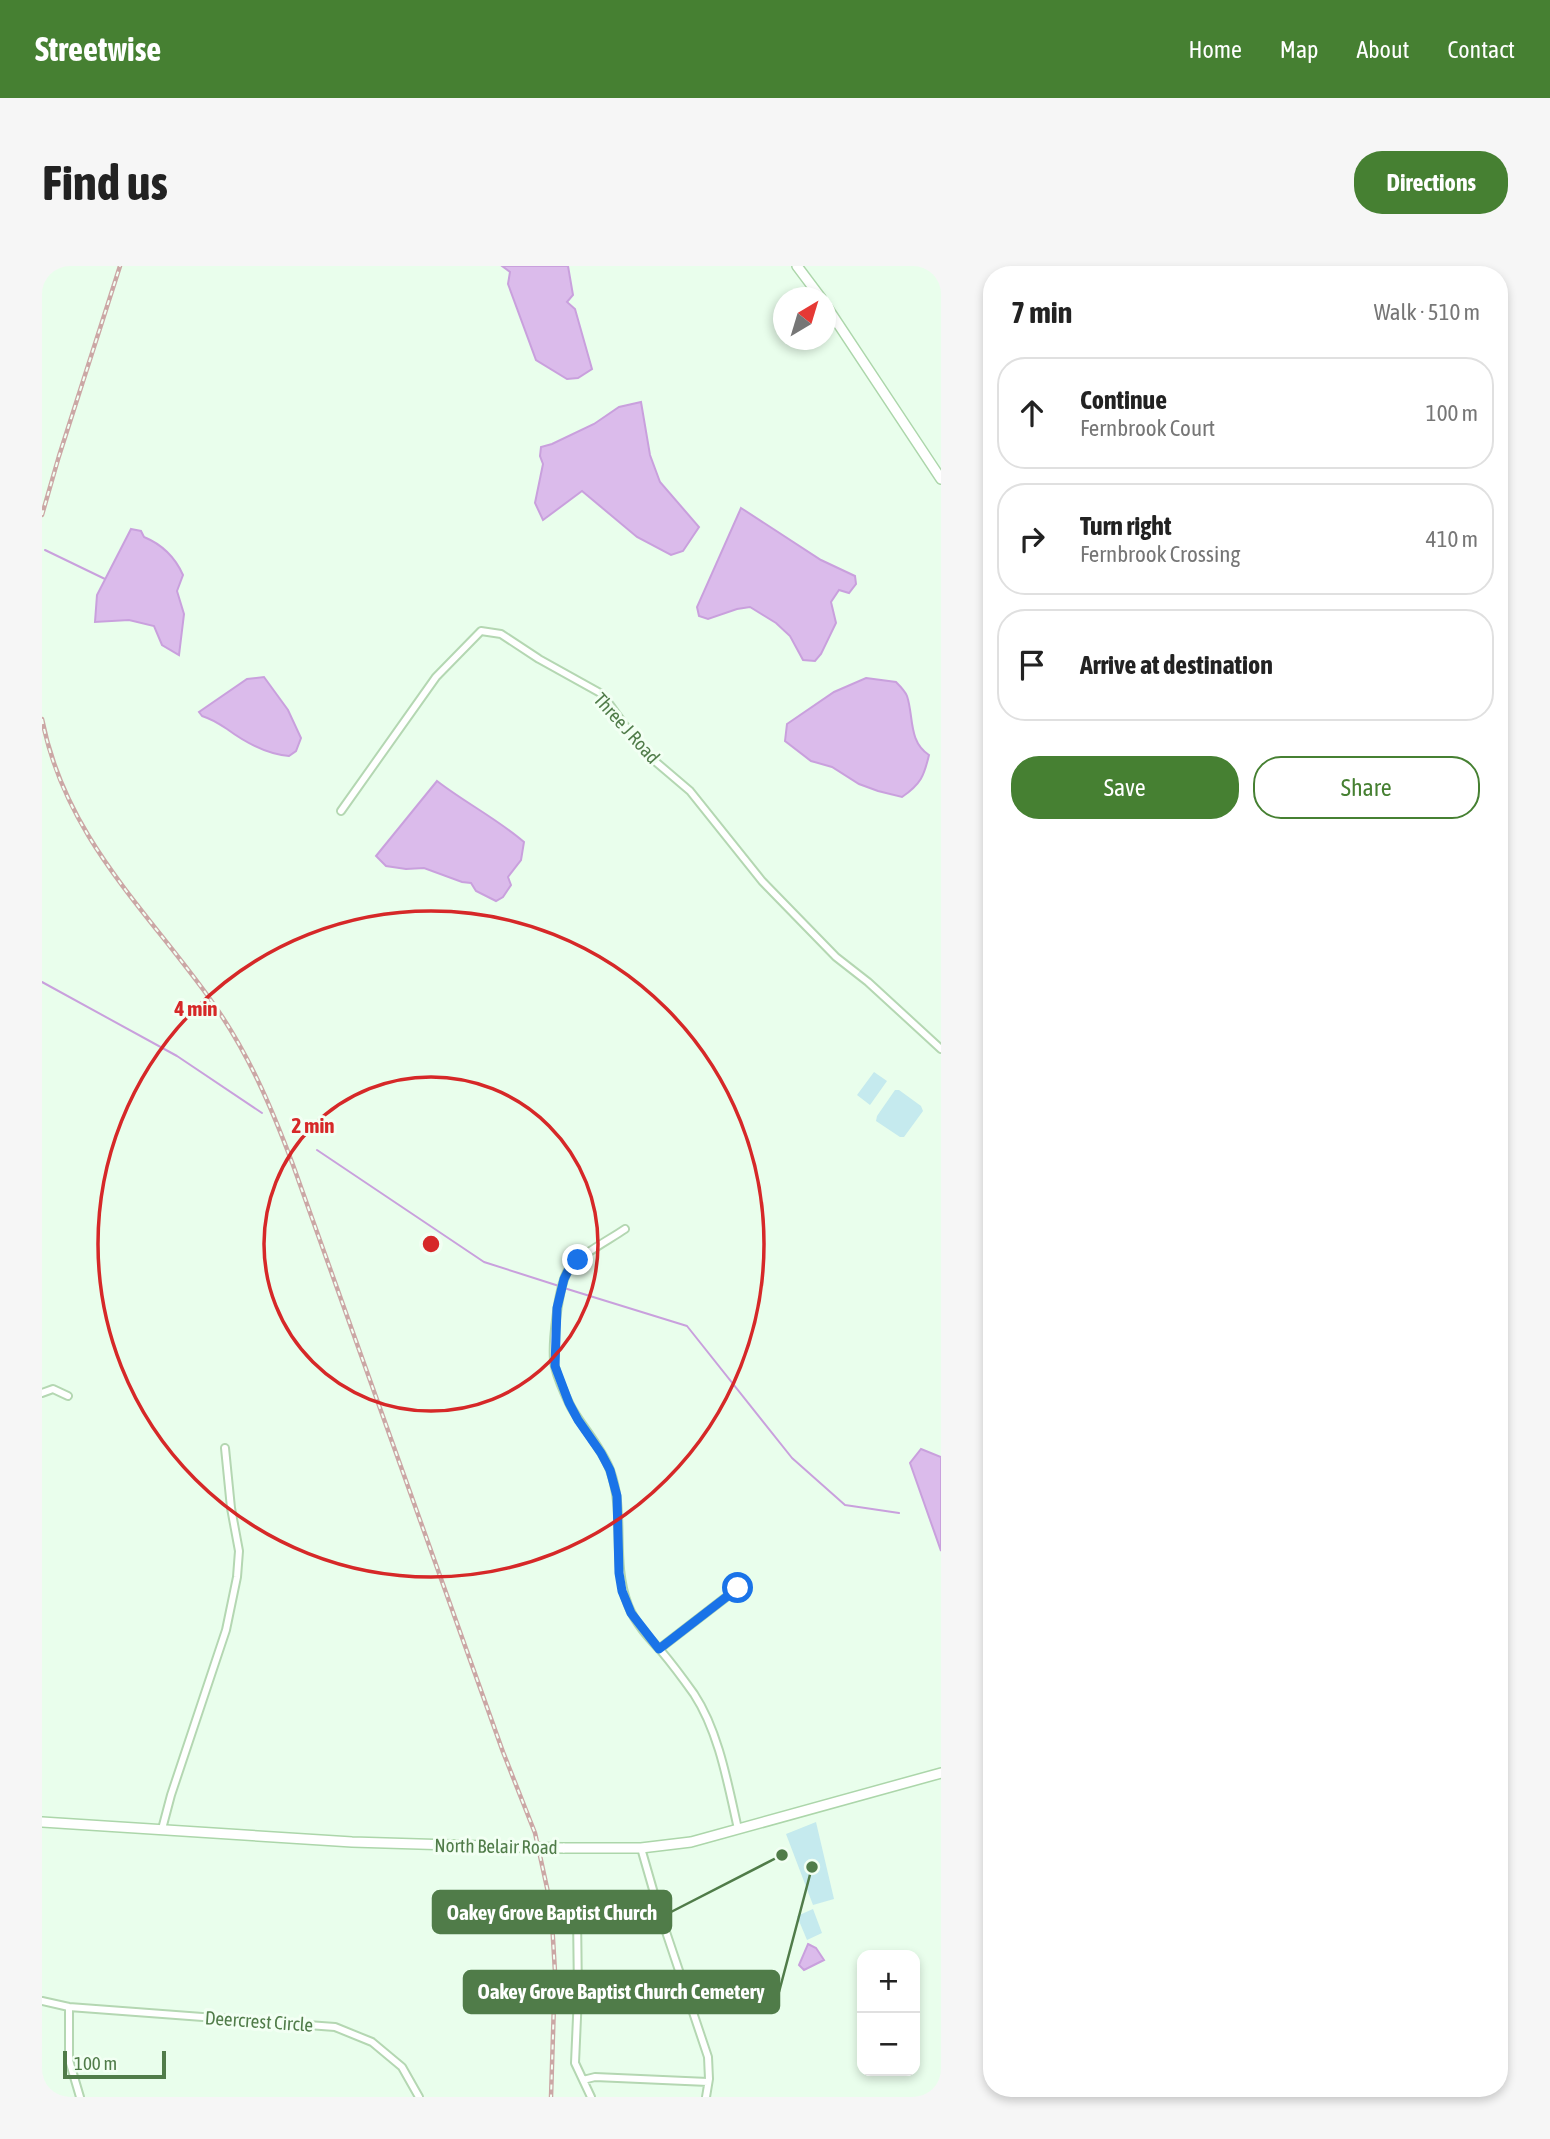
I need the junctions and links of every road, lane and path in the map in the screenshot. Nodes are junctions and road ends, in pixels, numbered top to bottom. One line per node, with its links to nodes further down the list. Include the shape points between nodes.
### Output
1 (797, 266): 2 (street)
2 (813, 287)
3 (836, 321): 4 (street)
4 (941, 479)
5 (341, 811): 6 (street, Three J Road, via 436,677 481,631 501,634 602,694 643,751 690,791 762,881 836,957)
6 (941, 1049)
7 (625, 1228): 12 (street, via 569,1269 557,1308 555,1366 569,1403 610,1470 617,1496 622,1591 631,1613)
8 (42, 1393): 9 (street, via 52,1390)
9 (68, 1396)
10 (225, 1448): 15 (street, via 239,1551 237,1577 226,1630)
11 (738, 1588): 12 (street)
12 (659, 1649): 16 (street, via 706,1717 725,1769)
13 (941, 1773): 16 (street, North Belair Road)
14 (42, 1822): 15 (street, North Belair Road)
15 (162, 1829): 17 (street, North Belair Road, bridge, via 374,1843)
16 (738, 1829): 17 (street, North Belair Road, via 691,1842)
17 (641, 1848): 18 (street)
18 (660, 1914): 19 (street, via 577,1915); 20 (street)
19 (578, 1995): 20 (street); 23 (street, via 575,2063)
20 (687, 1996): 24 (street, via 708,2057)
21 (42, 2001): 22 (street, Deercrest Circle)
22 (69, 2007): 25 (street, via 69,2060); 26 (street, Deercrest Circle, via 335,2027 372,2042 402,2067)
23 (583, 2080): 24 (street); 27 (street)
24 (708, 2082): 28 (street)
25 (80, 2097)
26 (419, 2097)
27 (591, 2097)
28 (706, 2097)

